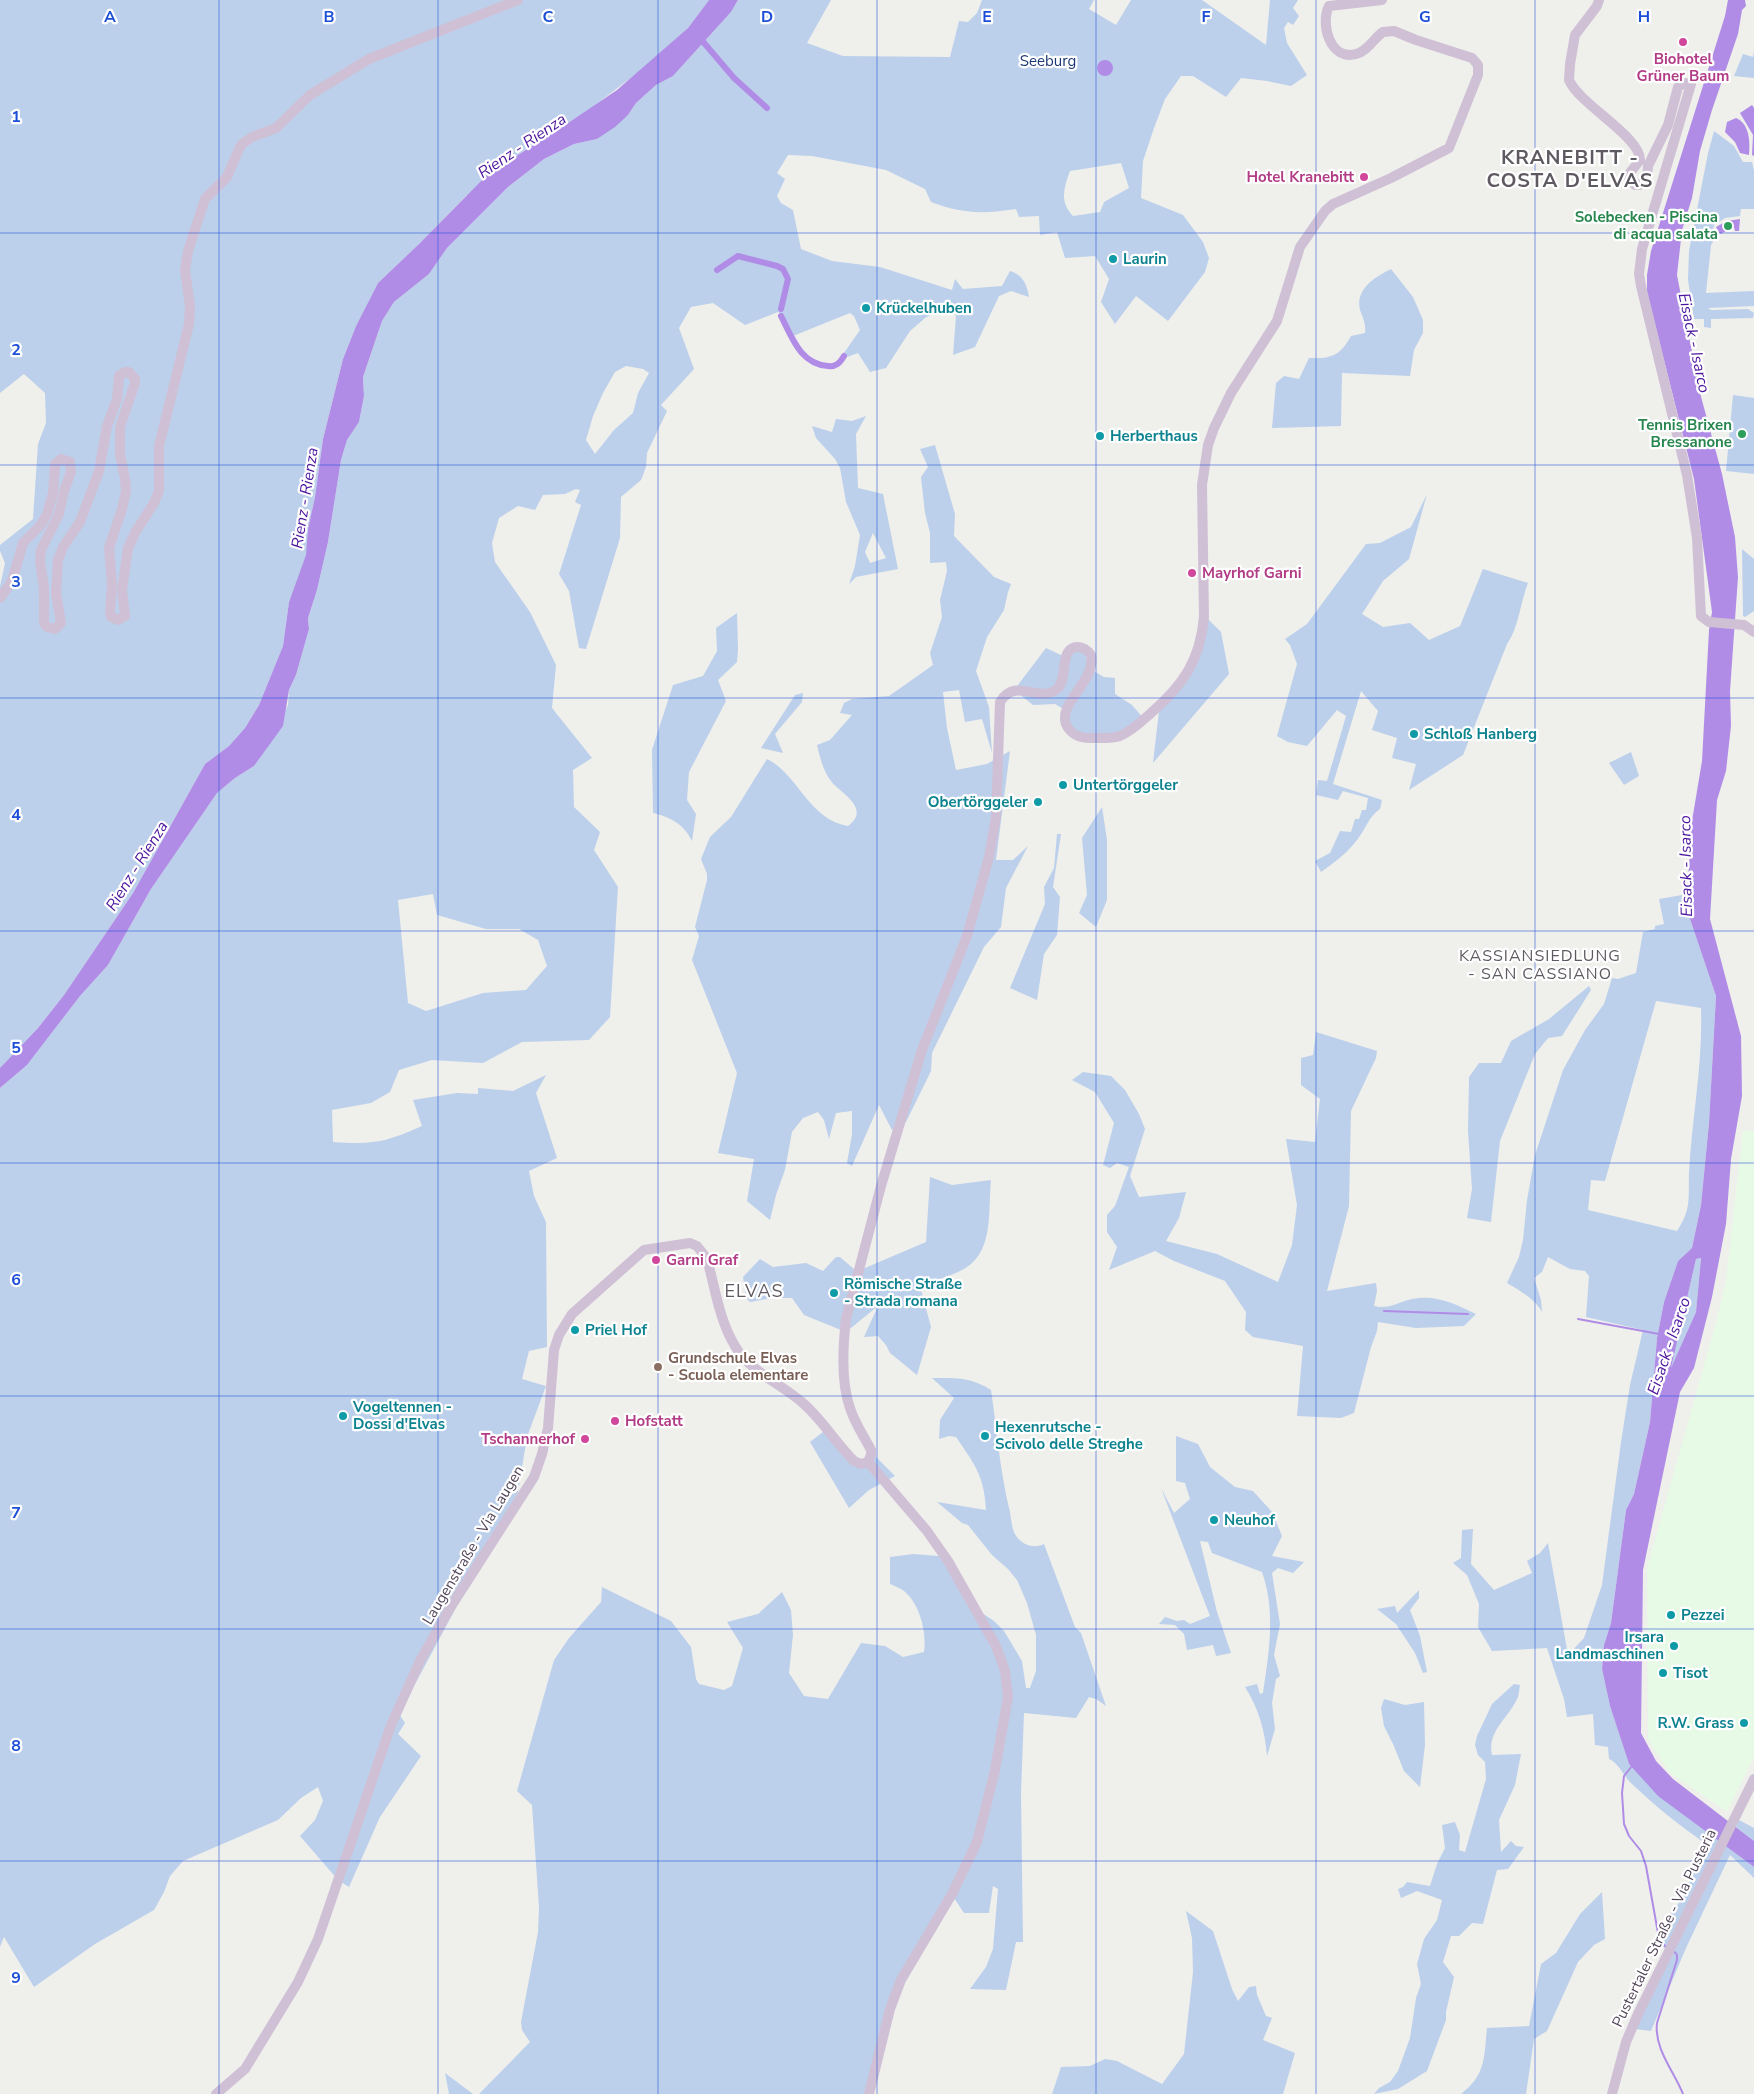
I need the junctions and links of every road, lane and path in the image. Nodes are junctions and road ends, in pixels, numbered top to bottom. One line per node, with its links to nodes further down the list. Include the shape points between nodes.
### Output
1 (518, 0): 4 (street, via 369,59 310,95 276,128 242,144 227,177 205,199 186,261 189,324 159,446 159,490 128,548 122,590 126,616 118,620 111,617 112,585 108,556 125,499 126,479 120,438 123,414 135,383 129,372 119,376 117,399 99,471 80,522 58,560 56,593 61,623 55,629 44,623 40,561 44,542 59,514 71,472 70,462 60,460 54,464 54,492 48,514 23,543 12,581)
2 (1382, 0): 8 (street, via 1329,6 1325,27 1340,52 1357,54 1383,32 1394,31 1472,58 1478,65 1478,75 1452,143 1444,151 1343,199 1325,212 1300,247 1277,321 1242,374 1211,436 1202,485 1202,635 1185,678 1130,731 1110,738 1076,736 1066,726 1065,710 1087,678 1092,661 1083,648 1069,651 1063,678 1056,690 1048,694 1014,690 1000,702 999,772 990,857 967,936 922,1050 846,1319 846,1390 855,1423 871,1450)
3 (1599, 0): 6 (street, via 1574,34 1569,80 1637,147 1640,160 1629,174 1635,185 1640,185 1647,178 1648,166 1668,125 1678,87 1684,83 1691,84 1648,224 1640,274 1644,306 1687,475 1705,619)
4 (0, 598)
5 (1754, 620): 6 (street)
6 (1741, 625): 7 (street)
7 (1754, 632)
8 (868, 1462): 10 (street, Laugenstraße - Via Laugen, via 854,1461 805,1405 741,1355 728,1332 706,1259 694,1244 644,1250 572,1314 558,1335 554,1350 548,1428 534,1477 420,1661 391,1726 320,1930 298,1982 246,2069); 11 (street, via 927,1531 948,1561 996,1646 1005,1670 1008,1697 977,1842 952,1894 901,1980 890,2009)
9 (1754, 1779): 12 (street, Pustertaler Straße - Via Pusteria, via 1626,2042)
10 (216, 2094)
11 (869, 2094)
12 (1612, 2094)

